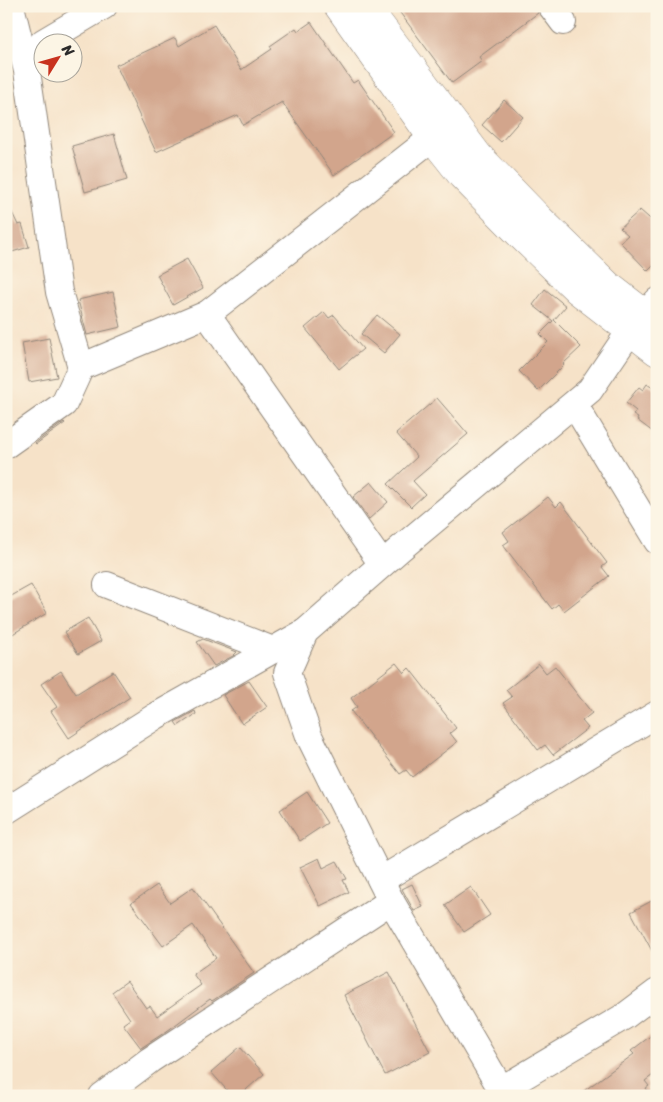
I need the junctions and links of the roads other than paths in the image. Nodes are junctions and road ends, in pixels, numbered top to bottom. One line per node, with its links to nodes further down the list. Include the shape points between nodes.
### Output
1 (11, 6): 5 (street)
2 (104, 6): 5 (street)
3 (338, 6): 6 (main road)
4 (366, 6): 6 (main road)
5 (29, 51): 10 (street, via 27,71 59,292)
6 (442, 129): 7 (street); 8 (main road, via 462,176 577,290)
7 (207, 314): 10 (street); 14 (street)
8 (647, 317): 9 (main road); 11 (street, via 590,390)
9 (657, 352)
10 (81, 367): 12 (street, via 64,404)
11 (574, 404): 13 (street); 14 (street)
12 (6, 445)
13 (657, 542)
14 (382, 564): 16 (street)
15 (107, 585): 17 (street)
16 (305, 632): 17 (street); 20 (street, via 287,673 309,736)
17 (274, 650): 19 (street, via 156,716)
18 (657, 714): 20 (street)
19 (6, 811)
20 (386, 891): 22 (street); 23 (street)
21 (657, 992): 22 (street, via 625,1016)
22 (504, 1092)
23 (102, 1096)

